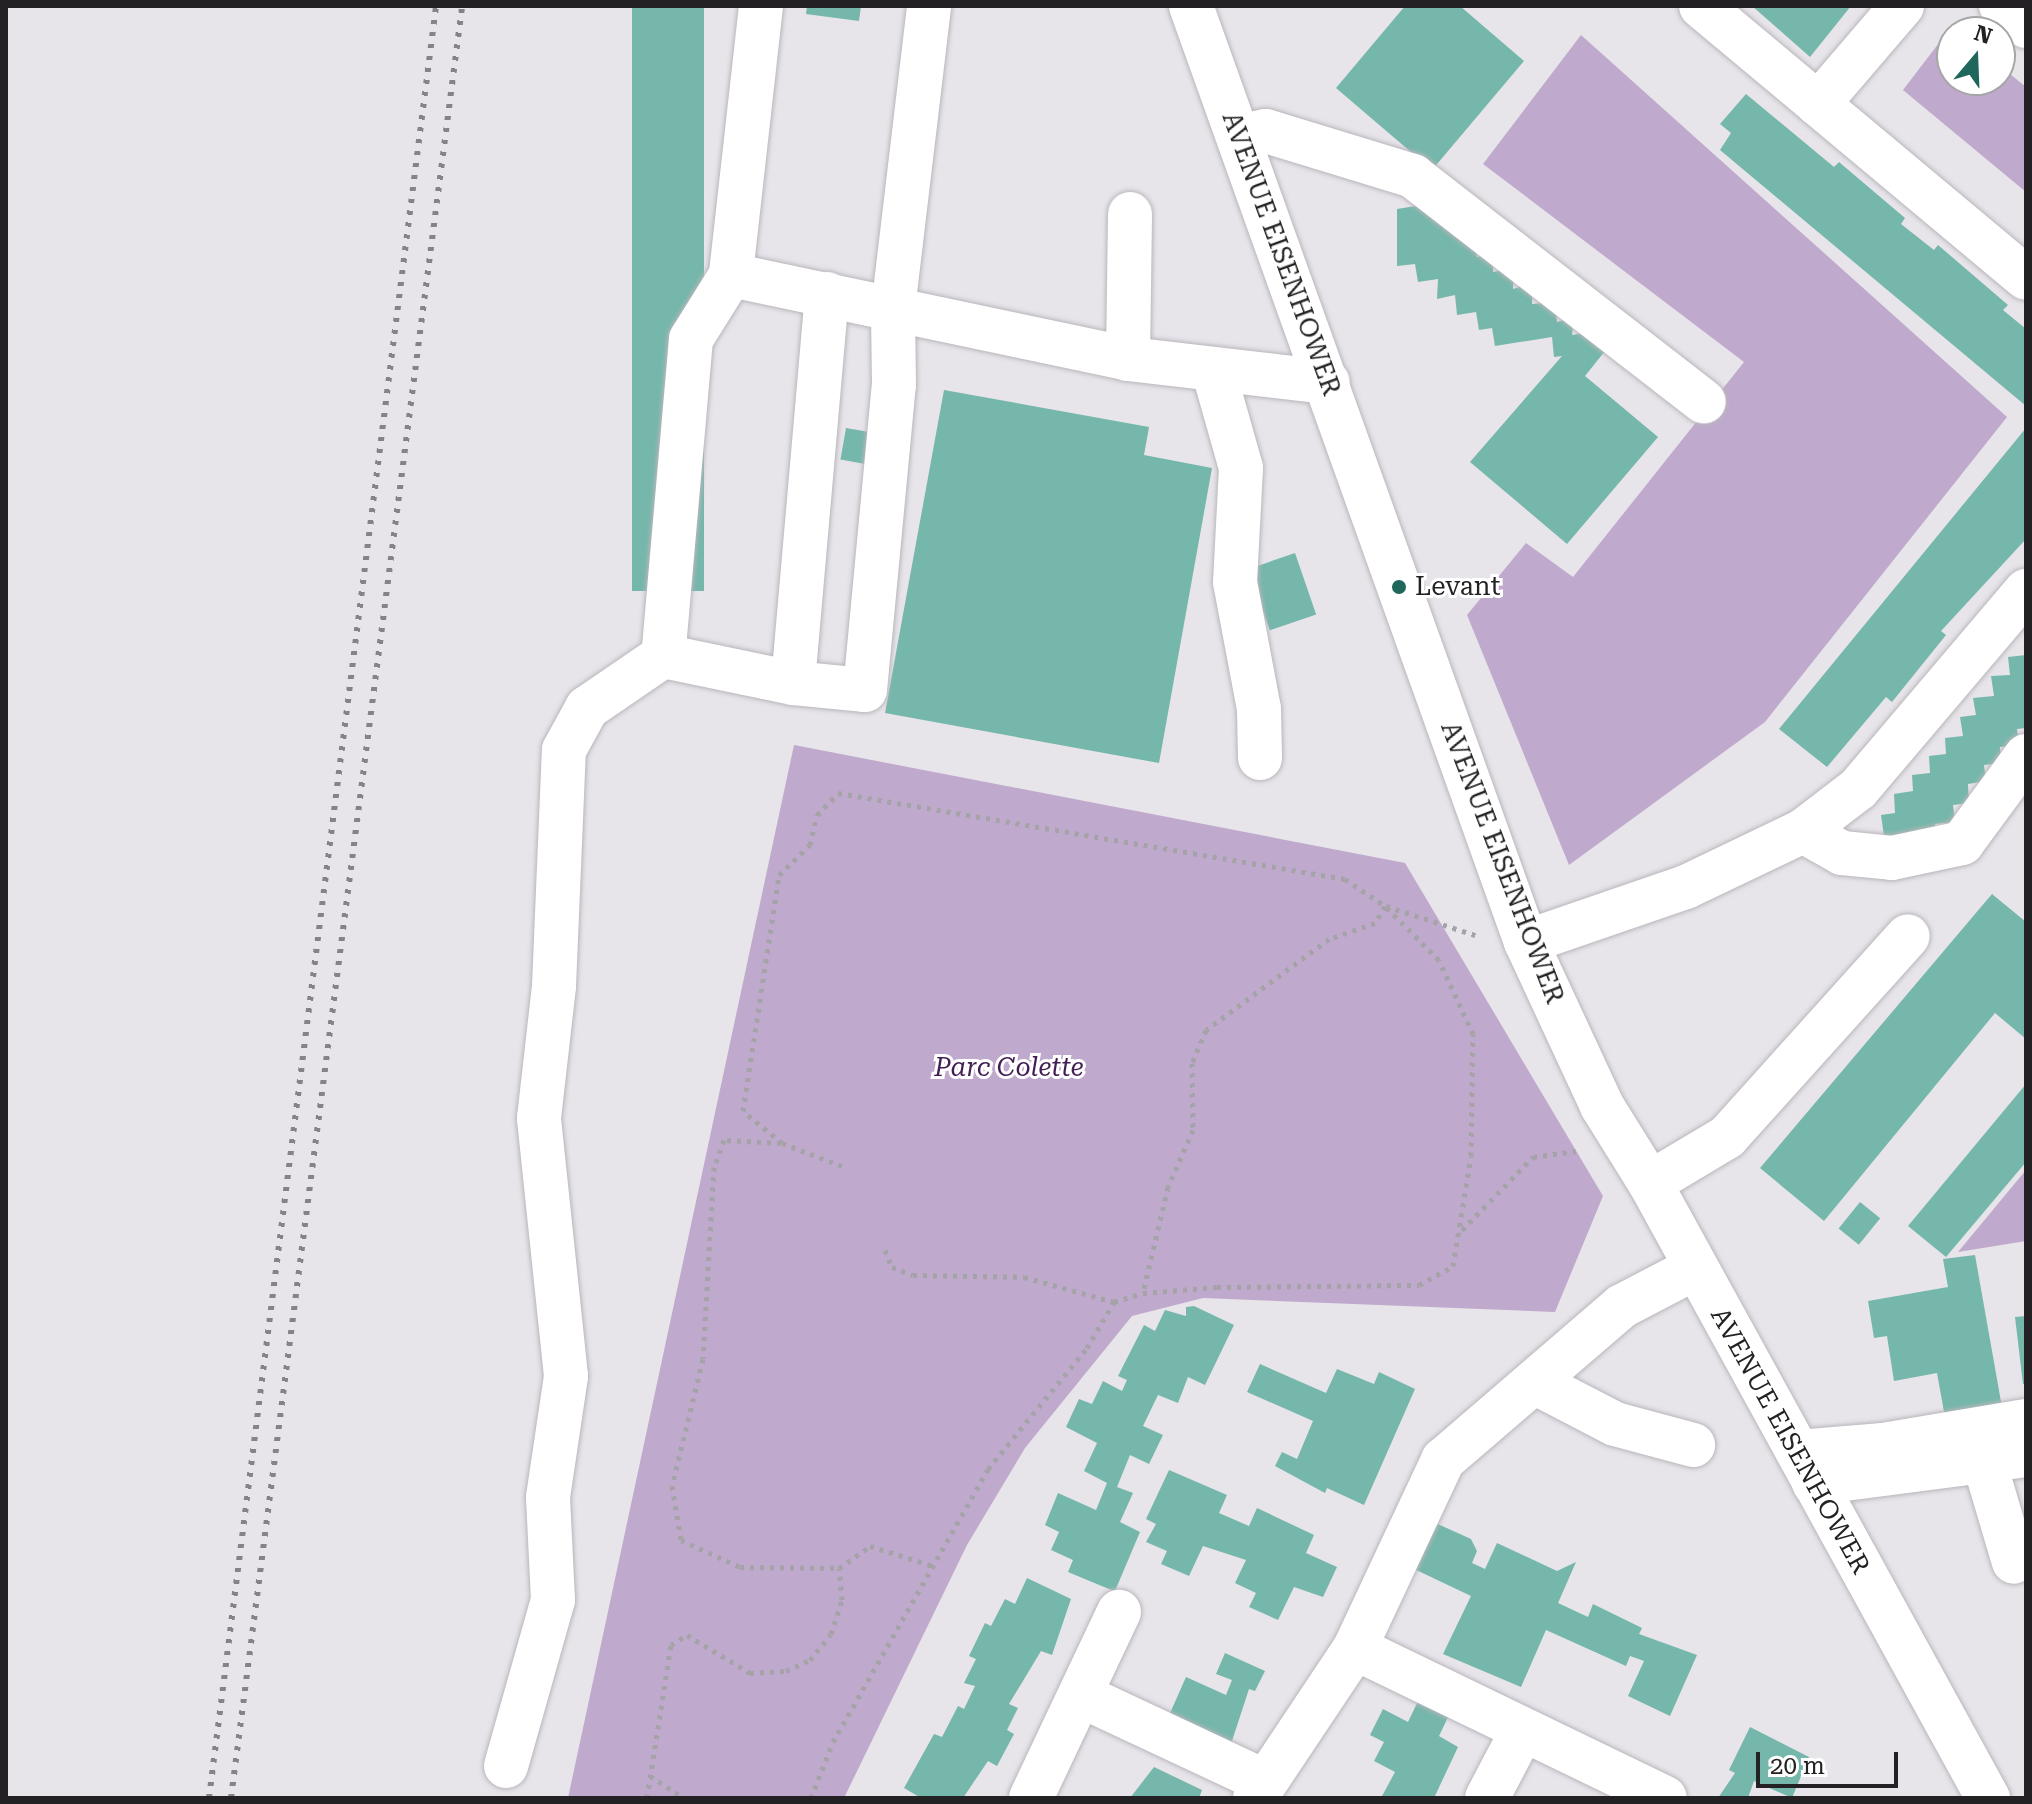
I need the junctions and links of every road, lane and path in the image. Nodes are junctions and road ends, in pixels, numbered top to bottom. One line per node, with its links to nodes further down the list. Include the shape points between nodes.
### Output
1 (761, 6): 11 (street)
2 (929, 6): 14 (street)
3 (1191, 6): 9 (street, AVENUE EISENHOWER)
4 (1701, 6): 8 (street)
5 (1902, 6): 8 (street)
6 (2001, 6): 7 (street)
7 (2026, 26)
8 (1818, 104): 12 (street)
9 (1240, 136): 17 (street, AVENUE EISENHOWER); 18 (street, via 1266,131 1413,176)
10 (1130, 214): 15 (street)
11 (731, 275): 13 (street); 20 (street, via 691,339)
12 (2026, 278)
13 (827, 294): 14 (street); 21 (street)
14 (893, 309): 15 (street); 21 (street, via 894,385 865,690)
15 (1128, 359): 16 (street)
16 (1213, 369): 17 (street); 23 (street, via 1241,468 1235,582 1259,709)
17 (1328, 382): 27 (street, AVENUE EISENHOWER)
18 (1704, 402)
19 (2026, 591): 24 (street, via 1858,789)
20 (663, 656): 21 (street); 49 (street, via 587,708 564,750 554,986 539,1118 566,1376 548,1497 553,1600)
21 (793, 683)
22 (2026, 756): 24 (street, via 1962,843 1892,858 1842,853)
23 (1260, 758)
24 (1803, 831): 27 (street, via 1686,887)
25 (1385, 906): 27 (path, via 1495,941); 28 (path, via 1345,879 1281,865 838,793 817,815 810,845 779,875 743,1111); 32 (path, via 1439,960 1473,1034 1471,1156); 35 (path, via 1375,923 1329,939 1206,1030 1192,1063 1193,1130 1168,1187)
26 (1908, 936): 31 (street, via 1727,1137)
27 (1526, 942): 29 (street, AVENUE EISENHOWER)
28 (782, 1143): 30 (path); 44 (path, via 724,1140 714,1167 703,1359 672,1486 681,1540 704,1554 740,1567)
29 (1625, 1144): 31 (street, AVENUE EISENHOWER); 32 (path, via 1533,1157)
30 (842, 1166)
31 (1650, 1183): 34 (street, AVENUE EISENHOWER)
32 (1461, 1231): 35 (path, via 1453,1266 1419,1285)
33 (885, 1250): 36 (path, via 892,1267 913,1275 1024,1277)
34 (1695, 1268): 37 (street, via 1622,1306); 41 (street, AVENUE EISENHOWER)
35 (1143, 1293): 36 (path)
36 (1114, 1302): 43 (path, via 1087,1348 988,1469)
37 (1534, 1382): 39 (street, via 1615,1424); 46 (street, via 1443,1460)
38 (2026, 1421): 41 (street, via 1883,1445)
39 (1693, 1445)
40 (2005, 1458): 41 (street); 42 (street)
41 (1806, 1468): 58 (street, AVENUE EISENHOWER)
42 (2014, 1562)
43 (933, 1566): 44 (path, via 870,1546); 54 (path, via 833,1742)
44 (839, 1568): 50 (path, via 842,1600 831,1634 798,1666 750,1673 687,1635 671,1645)
45 (1119, 1612): 47 (street)
46 (1355, 1648): 48 (street); 51 (street)
47 (1080, 1695): 51 (street); 55 (street)
48 (1522, 1731): 56 (street); 57 (street)
49 (506, 1766)
50 (650, 1776): 52 (path); 53 (path)
51 (1260, 1789)
52 (647, 1798)
53 (684, 1798)
54 (811, 1798)
55 (1031, 1798)
56 (1487, 1798)
57 (1665, 1798)
58 (1988, 1798)

